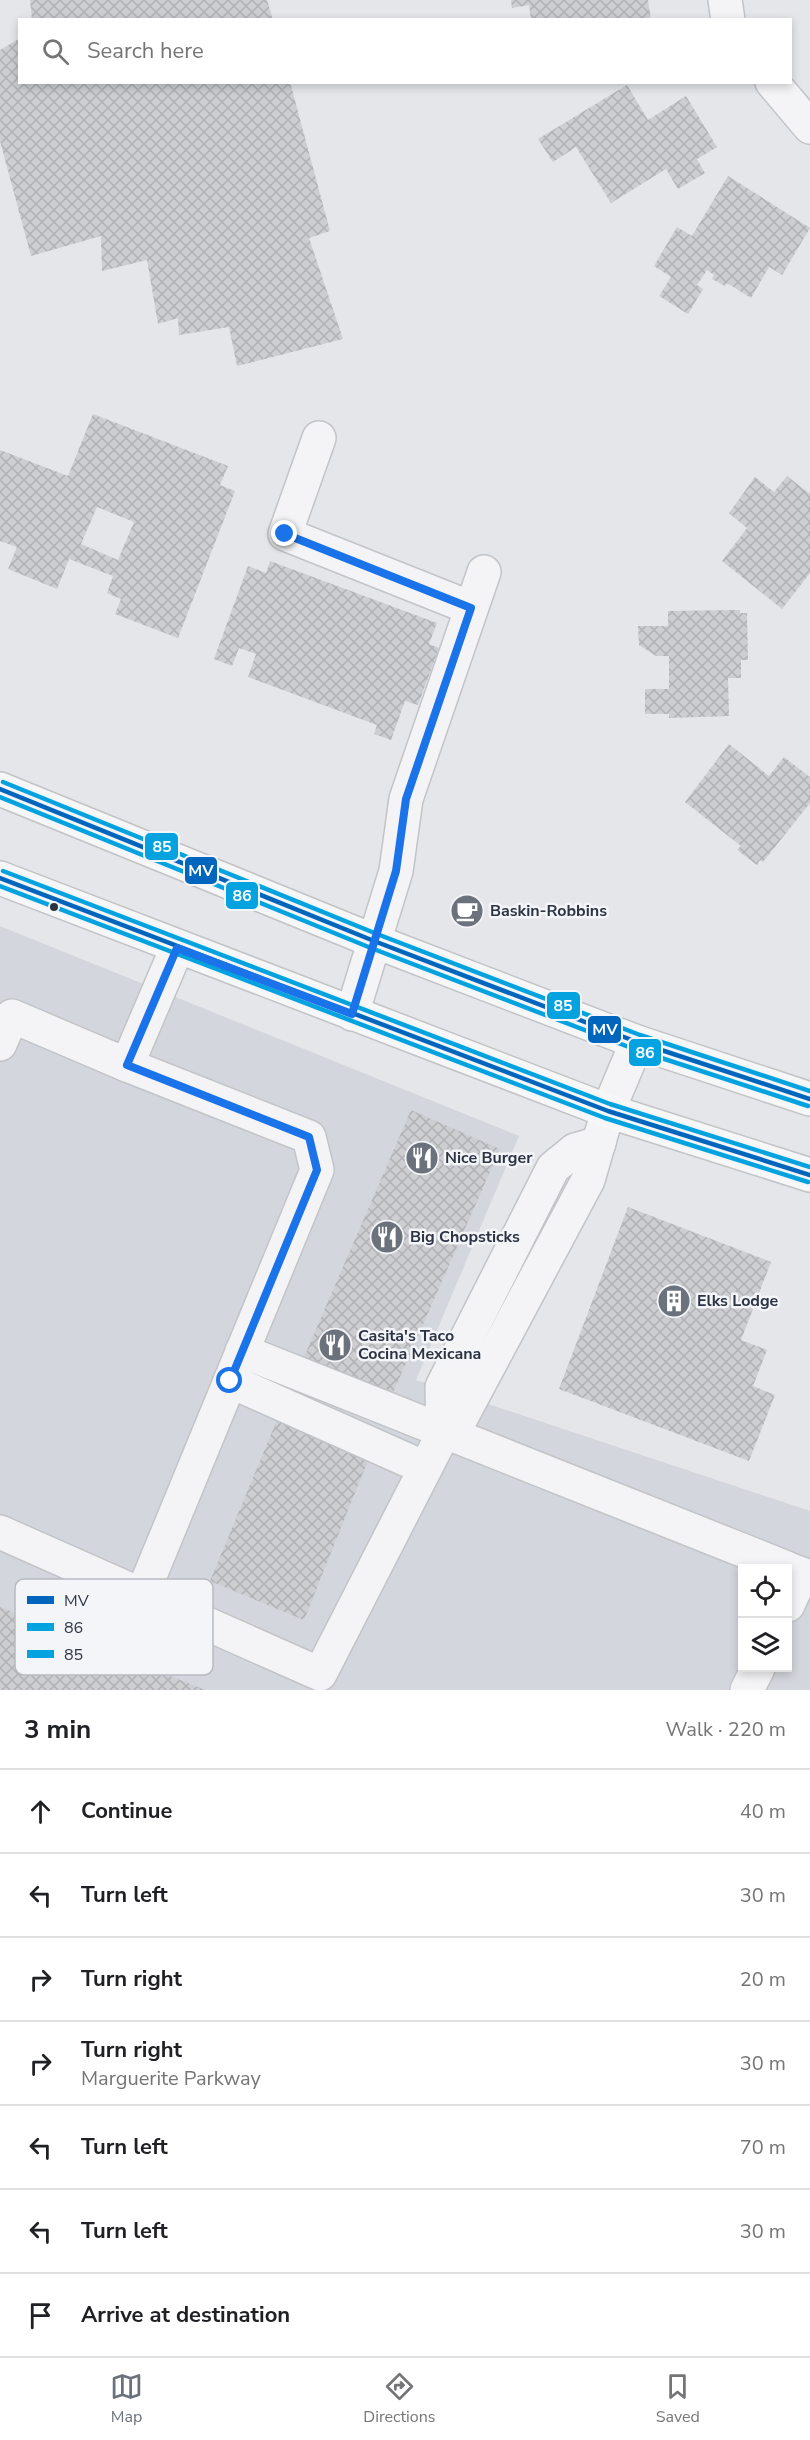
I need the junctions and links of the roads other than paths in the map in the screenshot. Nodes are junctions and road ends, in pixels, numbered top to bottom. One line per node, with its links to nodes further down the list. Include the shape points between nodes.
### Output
1 (725, 0): 2 (street)
2 (728, 18)
3 (774, 84): 4 (street)
4 (810, 127)
5 (319, 438): 7 (street, via 285,534)
6 (484, 572): 7 (street)
7 (471, 608): 10 (street, via 406,799 396,871)
8 (0, 789): 10 (main road)
9 (0, 878): 11 (main road)
10 (374, 941): 12 (street); 13 (main road)
11 (177, 948): 12 (main road); 15 (street)
12 (352, 1014): 17 (main road)
13 (637, 1042): 16 (main road); 17 (street)
14 (0, 1044): 15 (street, via 12,1016)
15 (127, 1065): 19 (street, via 309,1137 317,1170)
16 (810, 1099)
17 (608, 1111): 18 (main road); 21 (street, via 598,1143 575,1150 553,1168 442,1387)
18 (810, 1176)
19 (242, 1351): 20 (street); 21 (street)
20 (230, 1381): 22 (street); 27 (street)
21 (443, 1434): 22 (street); 24 (street)
22 (425, 1468): 31 (street)
23 (0, 1532): 26 (street)
24 (774, 1564)
25 (792, 1571): 28 (street, via 802,1574)
26 (106, 1579)
27 (149, 1579)
28 (792, 1596)
29 (213, 1630): 31 (street)
30 (756, 1672): 32 (street)
31 (317, 1682)
32 (747, 1690)

